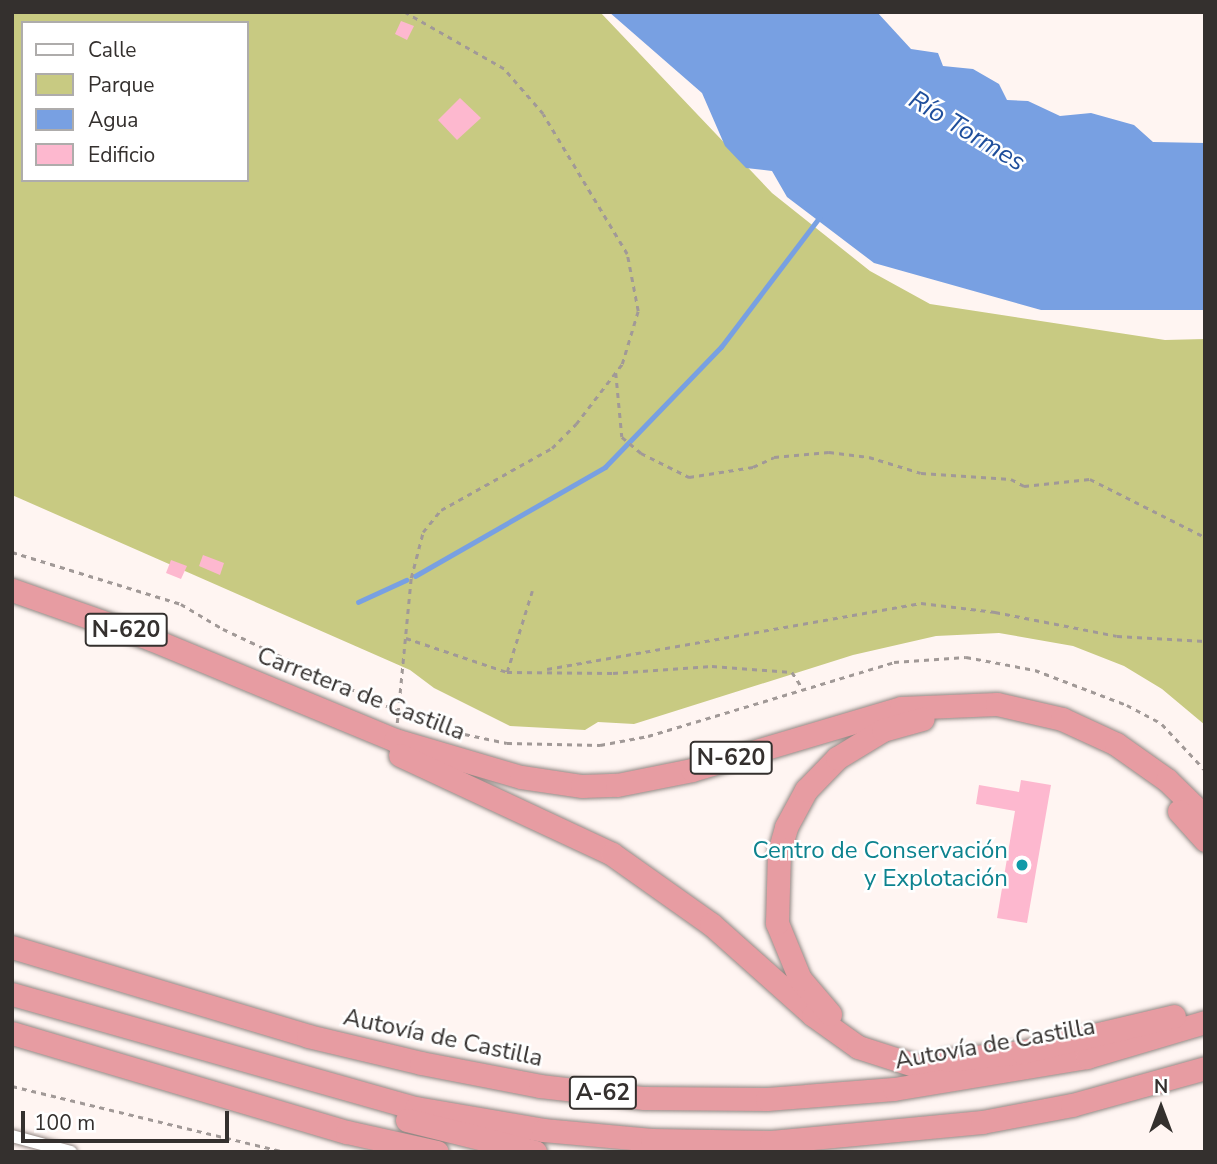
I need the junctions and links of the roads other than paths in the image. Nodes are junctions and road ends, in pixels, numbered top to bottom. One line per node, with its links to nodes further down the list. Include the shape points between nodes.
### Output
1 (12, 590): 2 (highway, Carretera de Castilla / N-620)
2 (237, 675): 3 (highway, Carretera de Castilla / N-620, via 395,740 520,777 582,786 617,785 692,770 901,708 997,704 1062,719 1116,744 1167,780); 7 (highway, via 612,854 711,924 813,1015 858,1047 888,1060 954,1069 995,1065)
3 (1205, 817)
4 (1205, 840): 7 (highway, via 1156,788 1088,745 1027,724 930,718 873,735 821,772 786,827 776,887 777,923 800,979 824,1010 888,1051 918,1058 979,1059)
5 (12, 947): 7 (highway, Autovía de Castilla / A-62, via 308,1036 421,1063 540,1086 644,1098 768,1099 955,1081 1087,1057)
6 (12, 994): 9 (highway, A-62)
7 (1200, 1014)
8 (12, 1033): 13 (highway, via 347,1132)
9 (206, 1049): 10 (highway, A-62, via 416,1108 543,1130 652,1140 771,1142 982,1122 1072,1105); 14 (highway, via 325,1096)
10 (1205, 1068)
11 (12, 1136): 12 (street)
12 (71, 1152)
13 (437, 1152)
14 (535, 1152)

